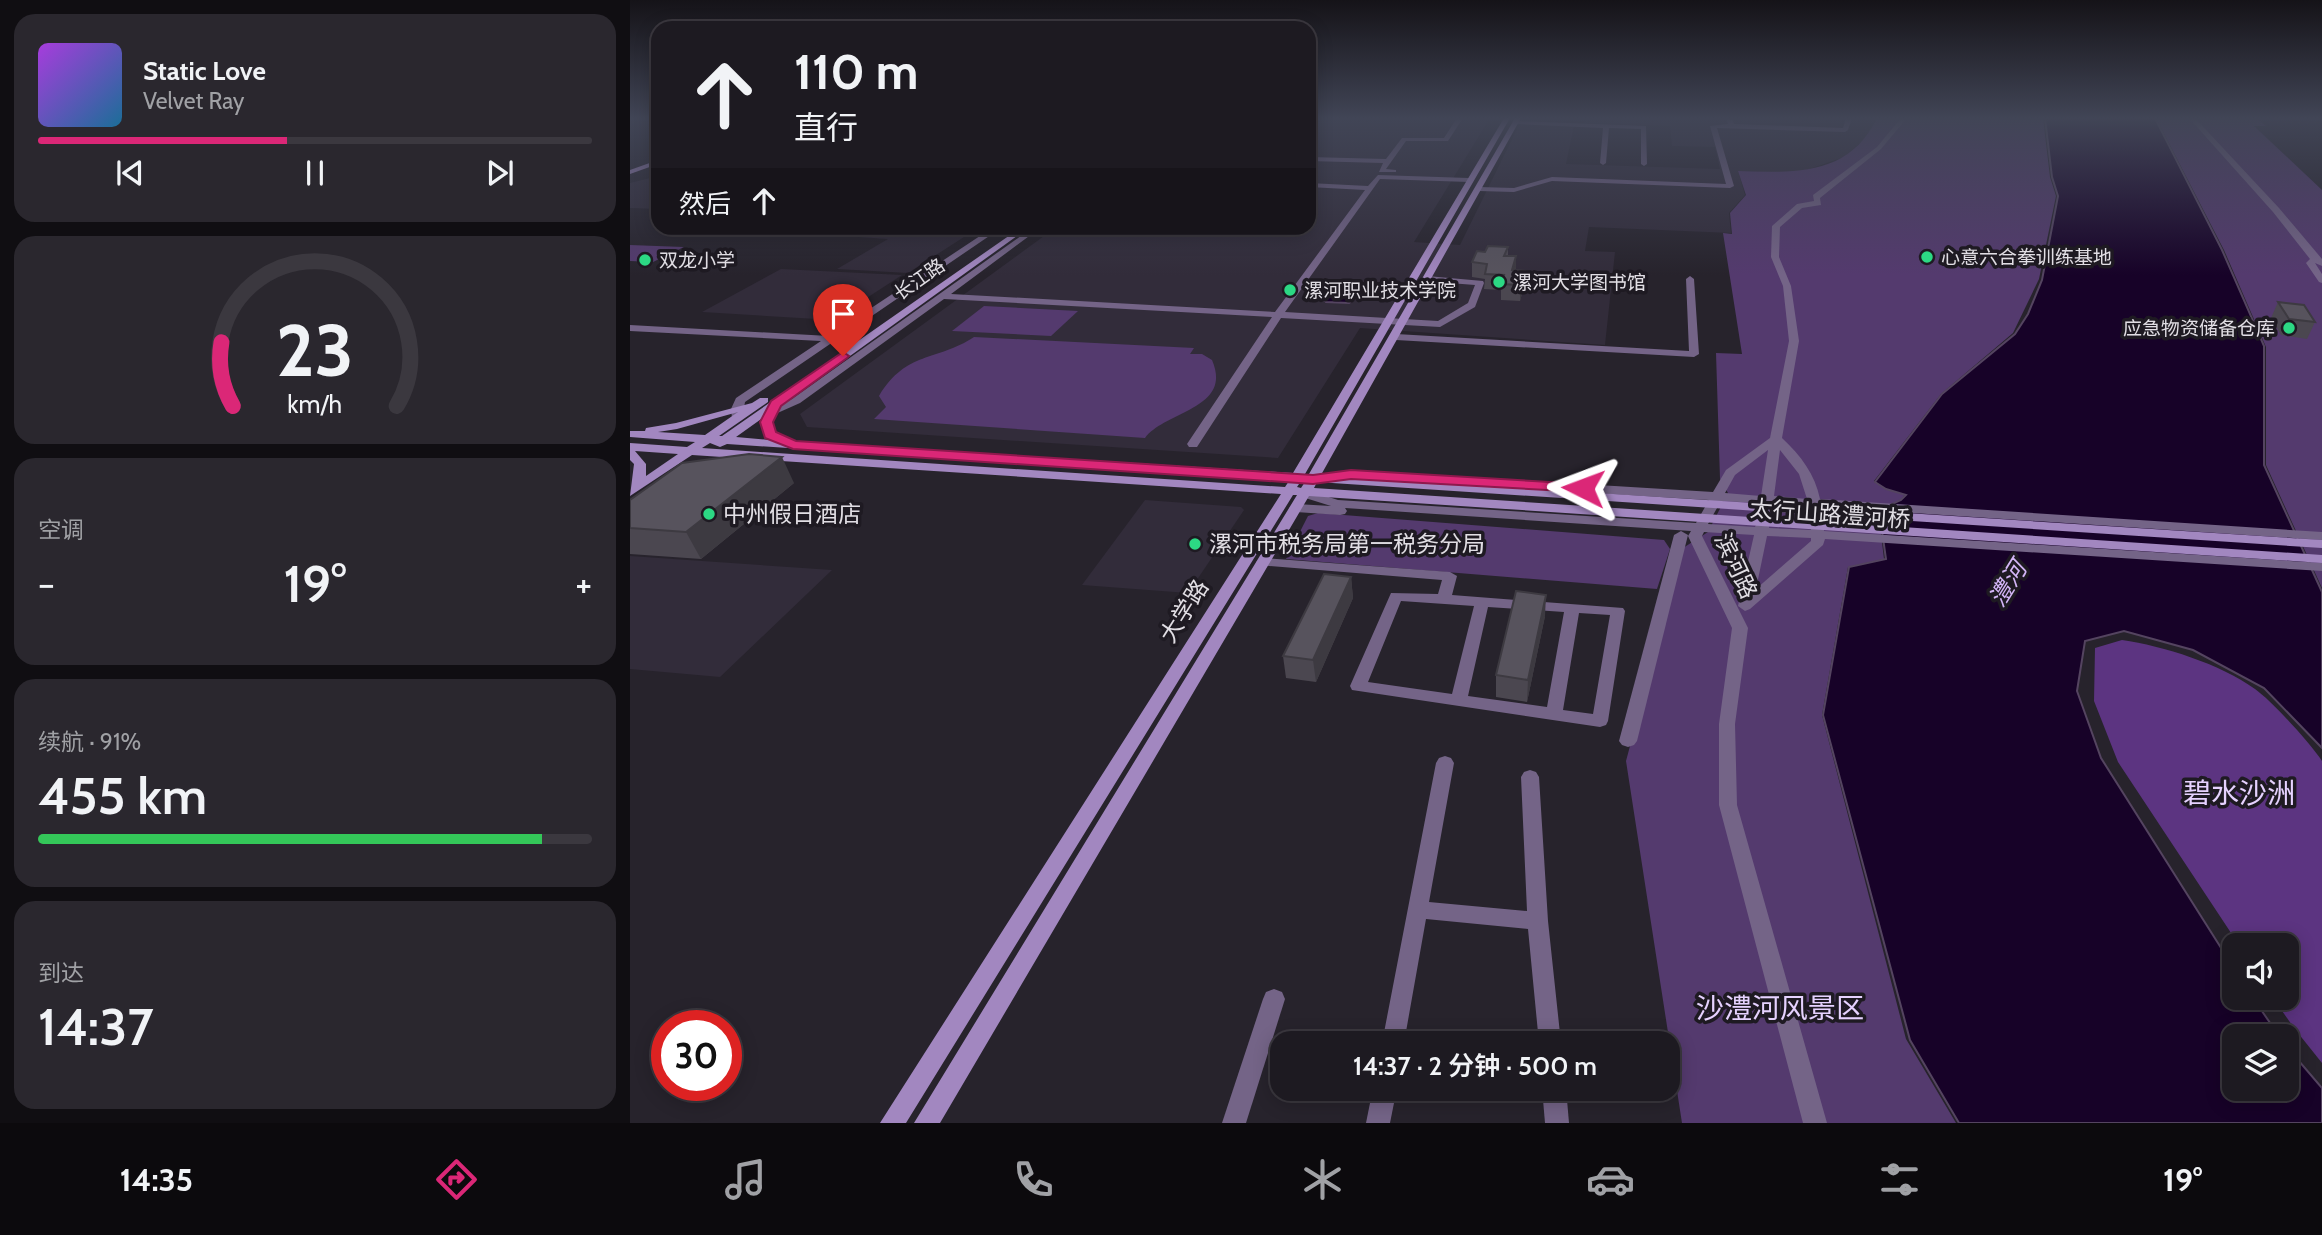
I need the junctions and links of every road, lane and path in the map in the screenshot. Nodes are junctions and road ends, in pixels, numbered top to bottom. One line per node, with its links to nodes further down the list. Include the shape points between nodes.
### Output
1 (1381, 170): 7 (street)
2 (1476, 170): 8 (main road, 大学路)
3 (1488, 170): 11 (main road, 大学路)
4 (1726, 170): 11 (street, via 1730,186 1552,179 1514,190)
5 (1851, 170): 30 (street, via 1816,197 1818,203 1800,206 1780,220 1773,233 1775,257 1787,286 1794,341)
6 (2240, 170): 16 (street)
7 (1379, 174): 8 (street); 10 (street)
8 (1471, 177): 42 (main road, 大学路)
9 (1316, 185): 10 (street)
10 (1370, 188): 21 (street)
11 (1479, 189): 17 (main road, 大学路)
12 (987, 235): 24 (street)
13 (1002, 235): 25 (main road, 长江路)
14 (1014, 235): 26 (main road, 长江路)
15 (1026, 235): 20 (street)
16 (2319, 261): 19 (street, via 2310,263)
17 (1427, 279): 21 (street, via 1480,282 1472,305 1440,324); 23 (main road, 大学路)
18 (1690, 279): 23 (street, via 1694,354)
19 (2322, 280)
20 (942, 296): 21 (street); 26 (street, via 796,401)
21 (1278, 315): 32 (street)
22 (630, 328): 24 (street)
23 (1396, 337): 39 (main road, 大学路)
24 (831, 339): 25 (street); 27 (street, via 740,400)
25 (849, 340): 27 (main road, 长江路, via 761,403)
26 (773, 408): 28 (street); 33 (main road, via 767,422 770,435)
27 (737, 414): 29 (main road); 34 (main road)
28 (753, 420): 31 (main road)
29 (630, 434): 34 (main road)
30 (1776, 439): 43 (street, 滨河路, via 1730,473); 45 (street); 54 (street, via 1811,482 1818,542)
31 (722, 442): 33 (main road); 34 (main road)
32 (1193, 444)
33 (793, 445): 42 (main road)
34 (707, 446): 36 (main road); 37 (main road); 44 (main road)
35 (630, 449): 36 (main road); 41 (main road, via 640,464)
36 (691, 451): 41 (main road)
37 (778, 456): 38 (main road); 42 (main road)
38 (718, 467)
39 (1320, 467): 42 (main road, 大学路); 43 (street)
40 (1349, 478): 42 (street); 43 (street, 太行山路澧河桥); 45 (main road, 太行山路澧河桥)
41 (633, 489)
42 (1300, 490): 45 (street, 太行山路澧河桥, via 1337,500); 46 (street); 50 (main road, 大学路); 69 (main road, 大学路)
43 (1719, 494): 45 (street, 太行山路澧河桥); 46 (street, 滨河路)
44 (630, 506)
45 (1764, 515): 47 (street, 太行山路澧河桥); 48 (main road, 太行山路澧河桥); 49 (main road, 太行山路澧河桥); 51 (street, 太行山路澧河桥); 54 (street)
46 (1688, 536): 56 (street, 滨河路); 59 (street)
47 (2322, 536)
48 (2322, 544)
49 (2322, 559)
50 (1264, 562): 52 (street, via 1450,576); 70 (main road, 大学路)
51 (2322, 567)
52 (1444, 599): 53 (street); 57 (street, via 1396,596 1358,686)
53 (1482, 602): 55 (street); 57 (street)
54 (1745, 606): 56 (street)
55 (1572, 608): 58 (street); 58 (street, via 1618,611 1600,721)
56 (1740, 628): 74 (street, 滨河路, via 1727,724 1728,805)
57 (1459, 701): 58 (street)
58 (1554, 715)
59 (1628, 741)
60 (1445, 763): 62 (street)
61 (1530, 777): 63 (street)
62 (1418, 910): 63 (street); 65 (street)
63 (1538, 921): 66 (street)
64 (1274, 999): 71 (street)
65 (1395, 1031)
66 (1549, 1031)
67 (1382, 1101): 72 (street)
68 (1555, 1101): 73 (street)
69 (892, 1123)
70 (926, 1123)
71 (1234, 1123)
72 (1378, 1123)
73 (1557, 1123)
74 (1815, 1123)

